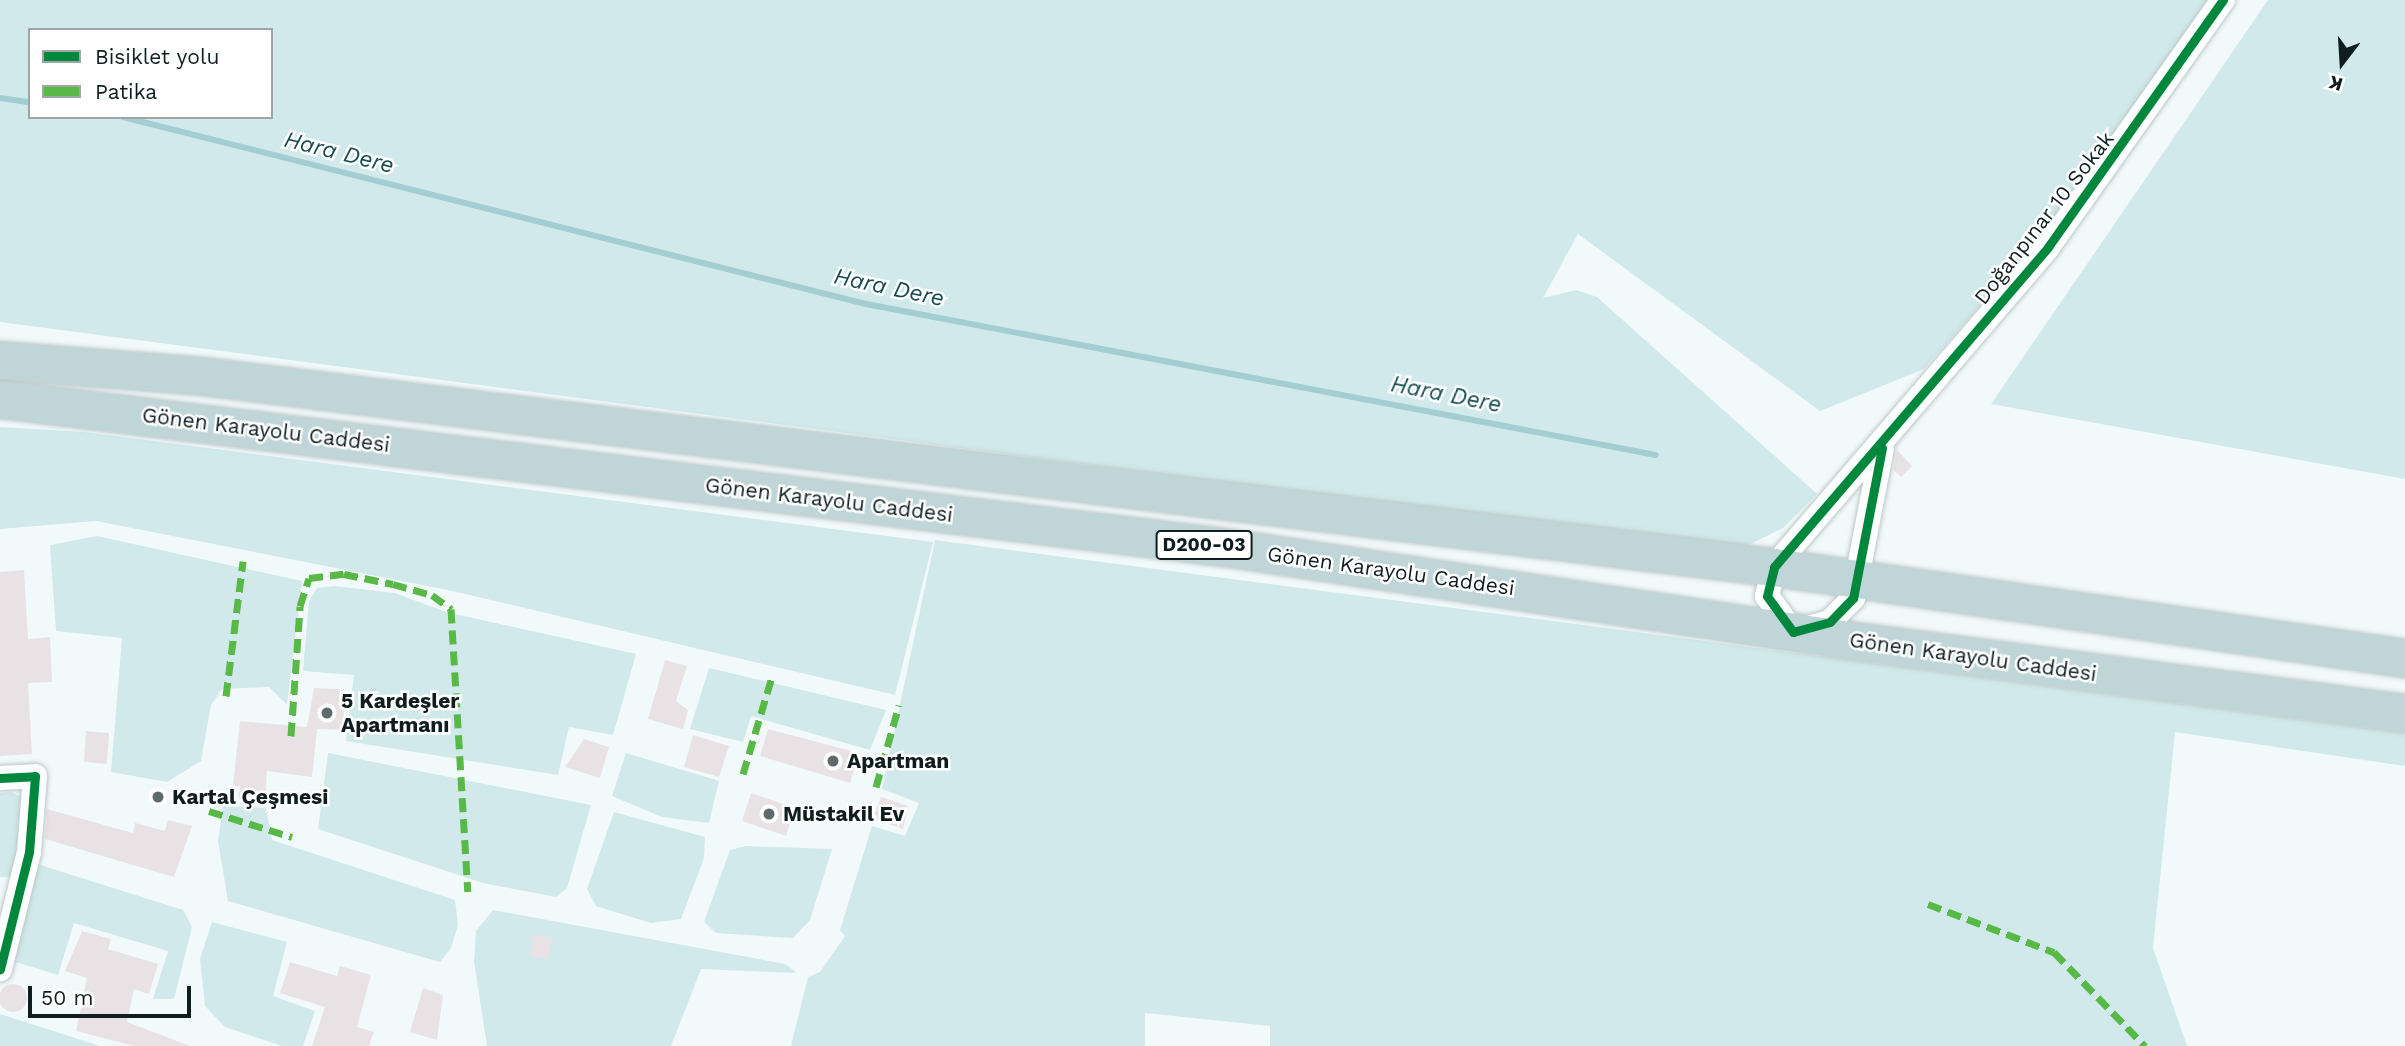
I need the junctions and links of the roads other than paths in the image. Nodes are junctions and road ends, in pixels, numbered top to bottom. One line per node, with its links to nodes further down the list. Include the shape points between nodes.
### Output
1 (2223, 0): 4 (street, Doğanpınar 10 Sokak, via 2070,218)
2 (0, 360): 5 (highway, D200-03, via 202,376)
3 (0, 399): 7 (highway, Gönen Karayolu Caddesi / D200-03, via 1231,548)
4 (1882, 448): 5 (street, Doğanpınar 10 Sokak); 6 (street)
5 (1774, 567): 6 (highway, D200-03); 7 (street, via 1767,596)
6 (1860, 581): 7 (street, via 1838,617); 8 (highway, D200-03)
7 (1793, 632): 9 (highway, Gönen Karayolu Caddesi / D200-03)
8 (2405, 657)
9 (2405, 713)
10 (0, 778): 11 (street, via 35,776 29,852)
11 (0, 969)

